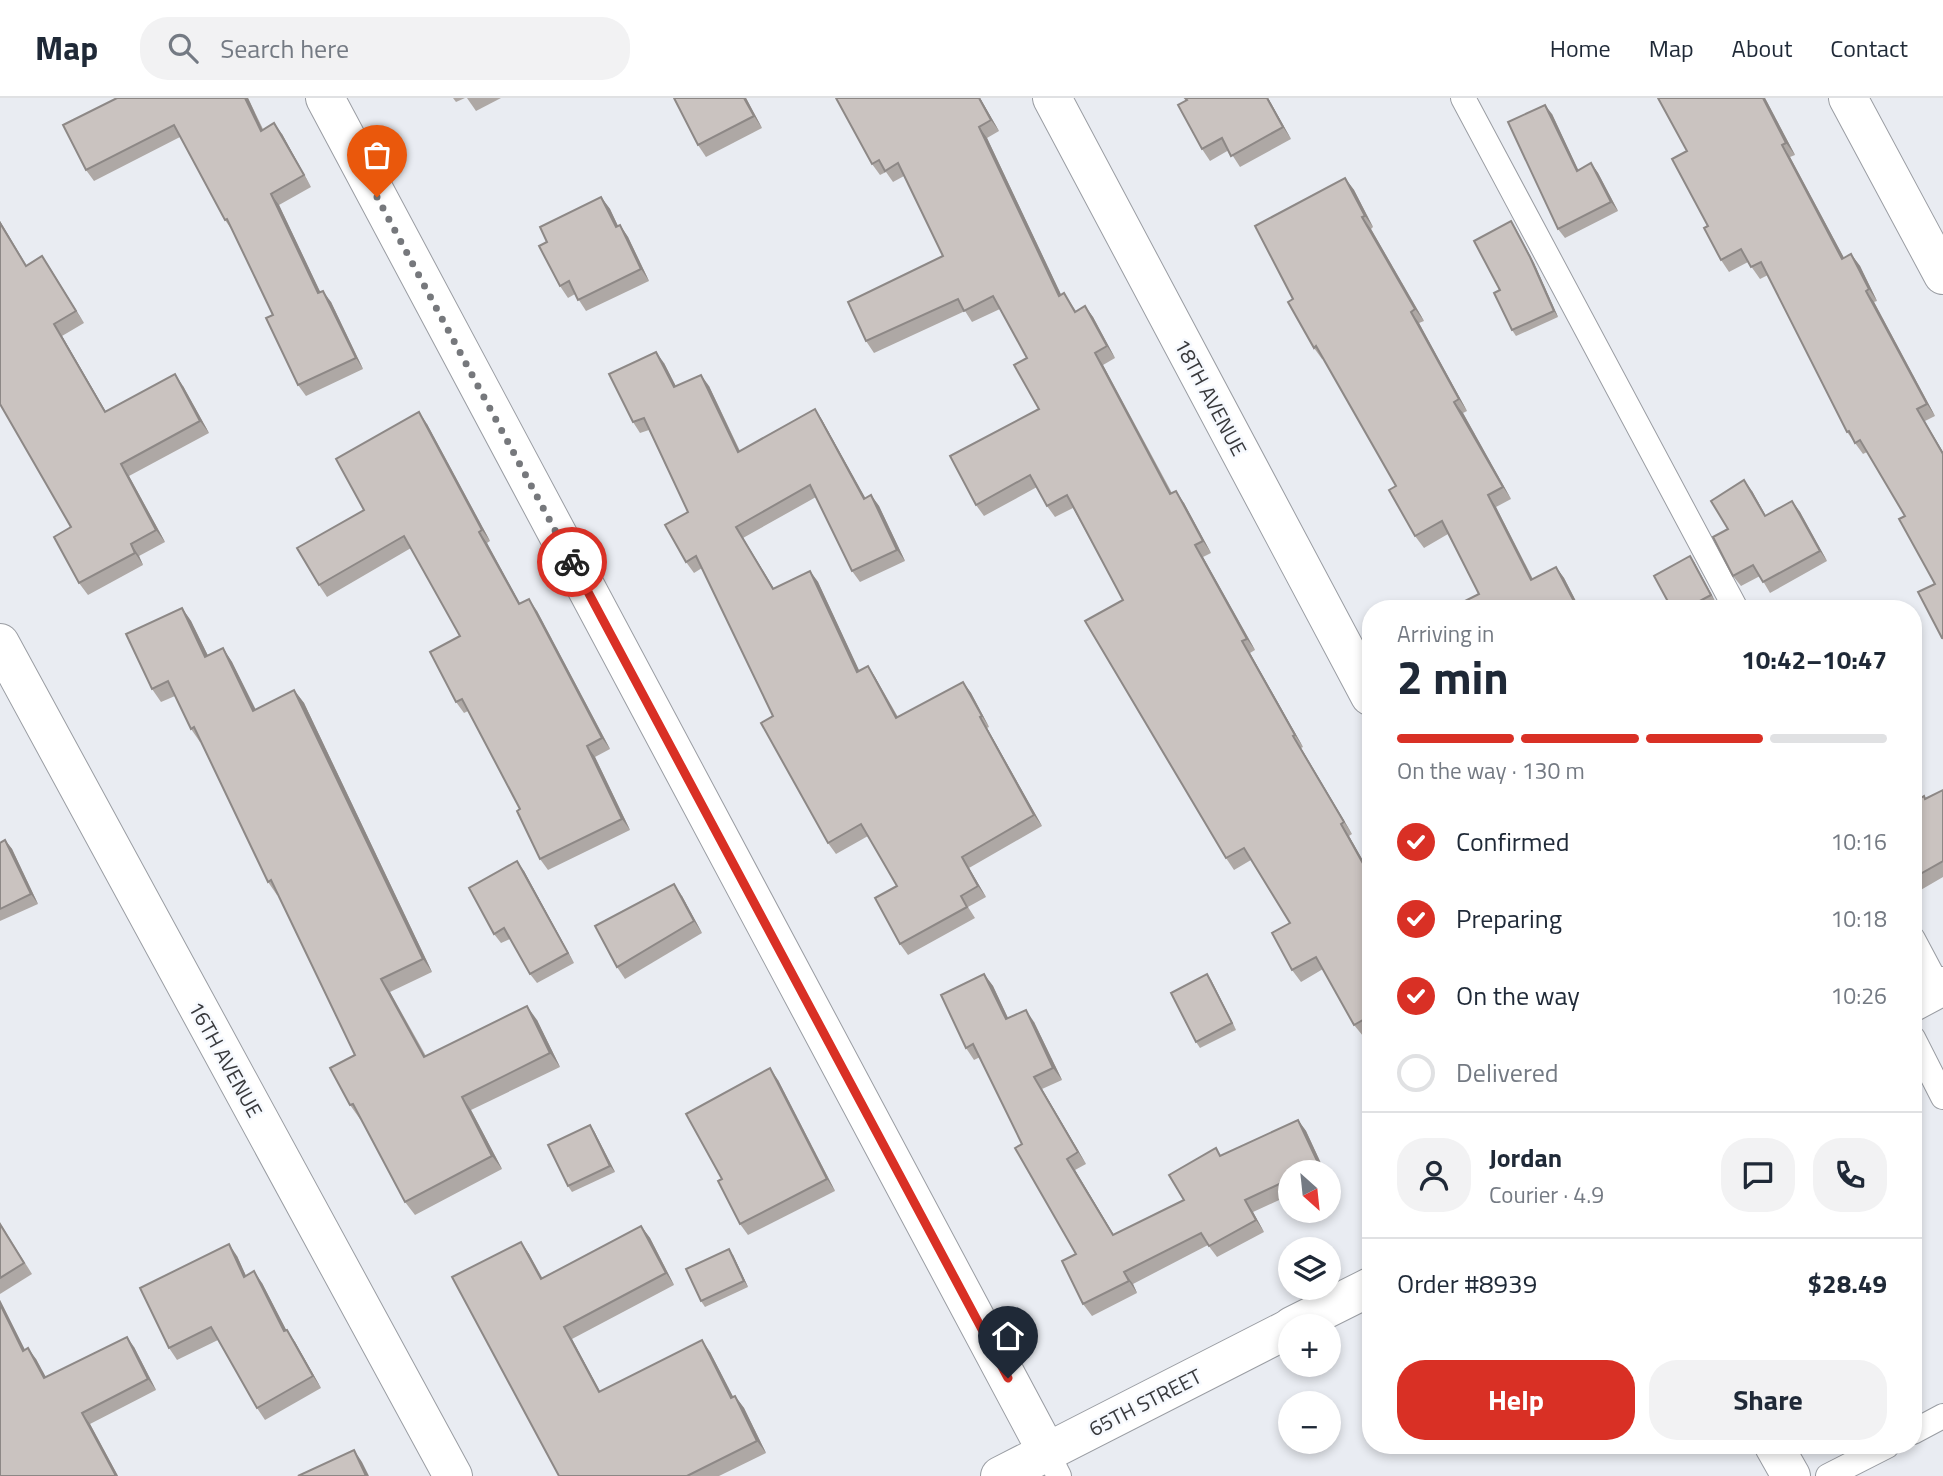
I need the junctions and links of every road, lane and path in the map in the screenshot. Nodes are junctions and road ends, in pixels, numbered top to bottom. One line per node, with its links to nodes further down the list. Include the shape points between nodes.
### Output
1 (325, 98): 20 (street)
2 (1052, 98): 8 (street, 18TH AVENUE)
3 (1463, 98): 6 (lane)
4 (1848, 98): 5 (street)
5 (1943, 275)
6 (1731, 600)
7 (0, 643): 21 (street, 16TH AVENUE)
8 (1362, 681)
9 (1922, 964): 10 (lane)
10 (1932, 992)
11 (1922, 1056): 12 (lane)
12 (1943, 1097)
13 (1362, 1291): 14 (street, 65TH STREET)
14 (1317, 1314)
15 (1278, 1334): 20 (street, 65TH STREET)
16 (1943, 1416): 17 (lane)
17 (1922, 1427)
18 (1779, 1454): 23 (street)
19 (1871, 1454): 24 (lane)
20 (1053, 1464): 22 (street, 65TH STREET)
21 (453, 1476)
22 (1000, 1476)
23 (1791, 1476)
24 (1828, 1476)

